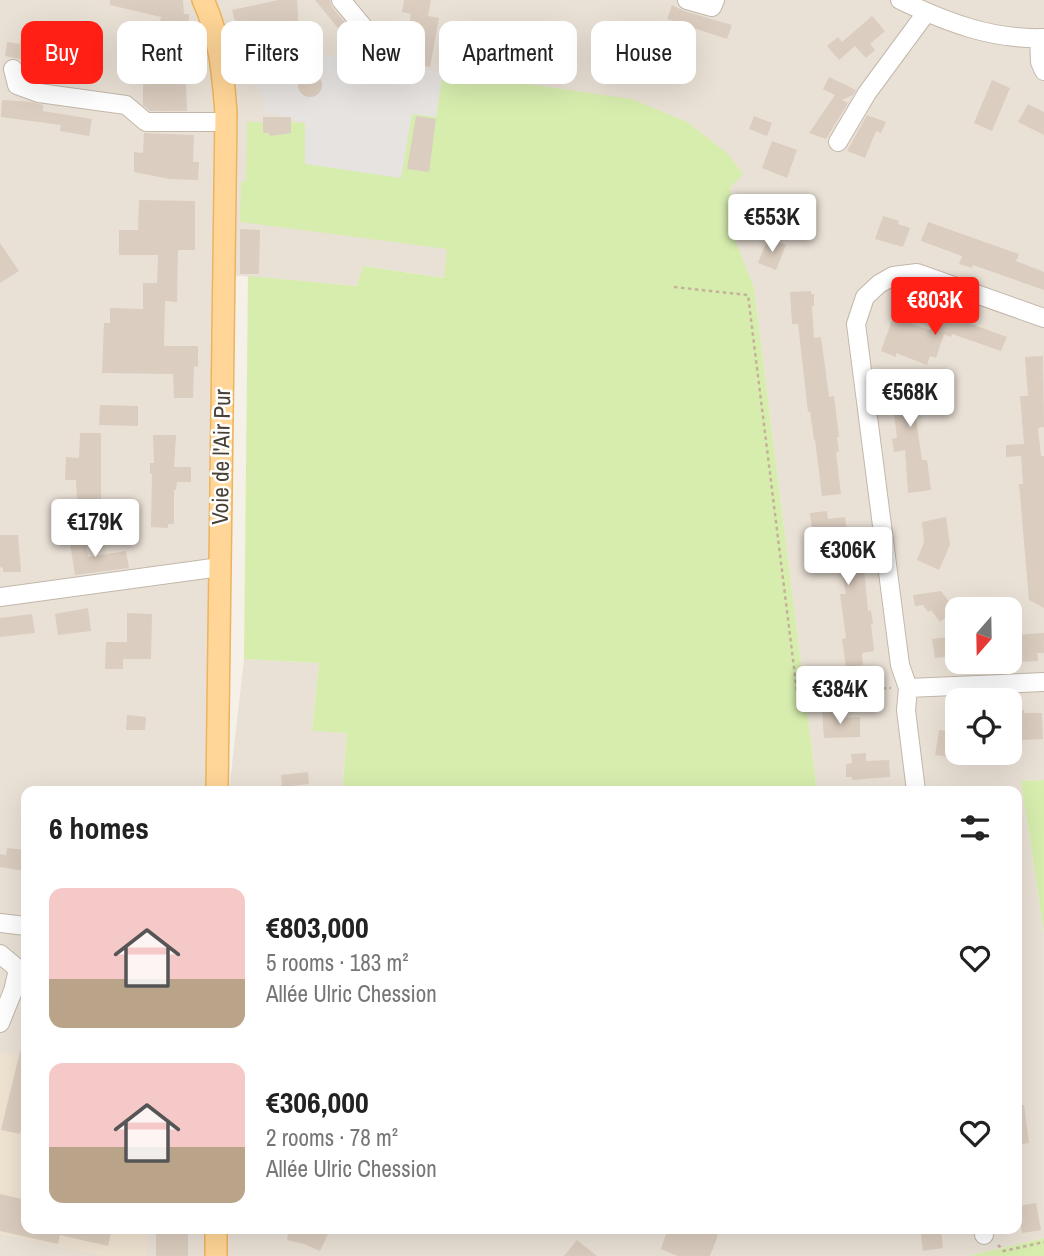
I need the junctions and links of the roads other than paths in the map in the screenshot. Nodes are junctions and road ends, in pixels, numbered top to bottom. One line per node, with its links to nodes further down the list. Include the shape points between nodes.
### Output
1 (204, 0): 11 (main road, Voie de l'Air Pur, via 220,52)
2 (341, 0): 7 (street)
3 (687, 0): 4 (street, via 712,7)
4 (715, 0)
5 (900, 0): 6 (street)
6 (926, 13): 8 (street, via 991,34); 12 (street, via 867,93)
7 (358, 21)
8 (1042, 38): 10 (street)
9 (13, 69): 11 (street, via 17,85 39,93 127,105 146,122)
10 (1044, 71)
11 (226, 118): 14 (main road, Voie de l'Air Pur)
12 (838, 142)
13 (1044, 318): 17 (street, via 917,273 893,276 879,284 860,310 857,337 900,665)
14 (220, 567): 15 (street); 18 (main road, Voie de l'Air Pur)
15 (0, 597)
16 (1044, 681): 17 (street)
17 (908, 688): 19 (street, via 906,710)
18 (217, 786)
19 (915, 786)
20 (0, 923): 21 (street)
21 (21, 925)
22 (0, 954): 23 (street, via 18,969)
23 (0, 1023)
24 (216, 1234): 25 (main road)
25 (216, 1256)

